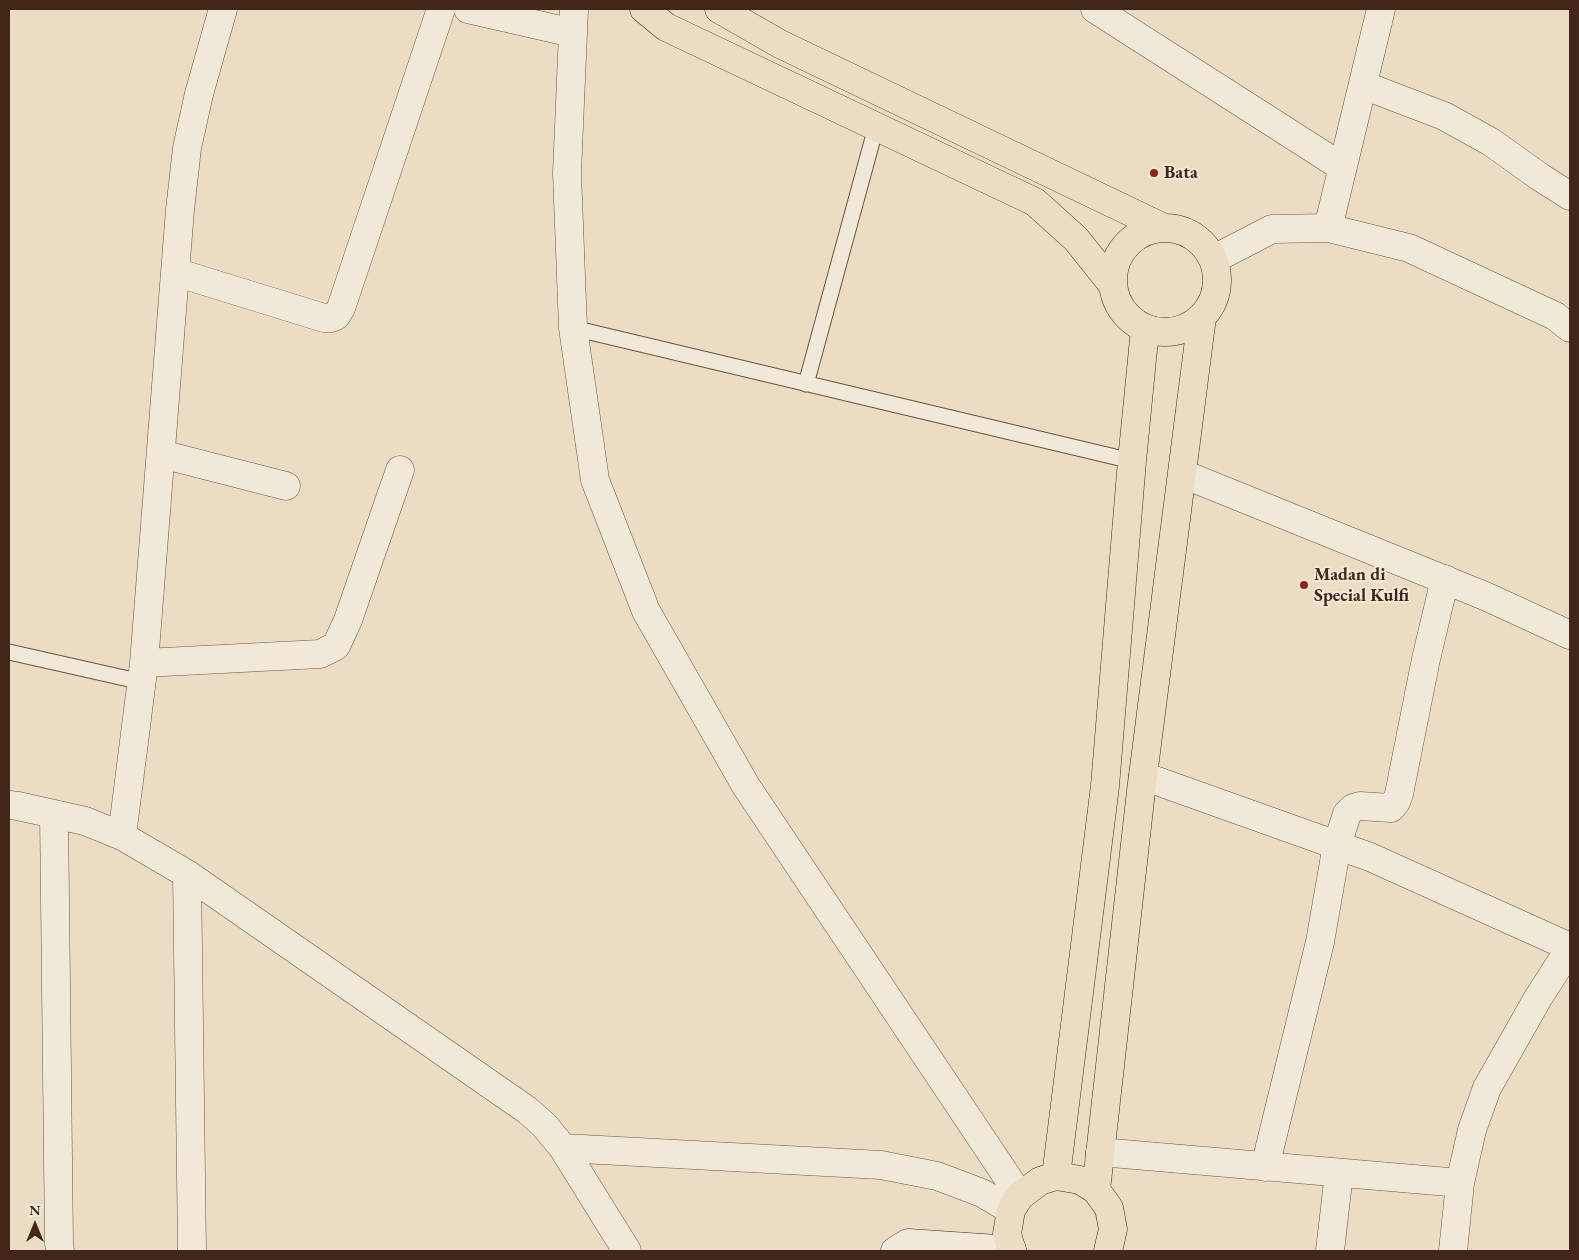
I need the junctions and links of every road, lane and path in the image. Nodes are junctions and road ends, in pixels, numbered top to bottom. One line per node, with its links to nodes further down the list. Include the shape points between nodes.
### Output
1 (223, 9): 16 (street, via 187,148)
2 (441, 9): 16 (street, via 336,316 324,318)
3 (468, 9): 8 (street)
4 (644, 9): 10 (main road, via 666,27)
5 (719, 9): 13 (main road, via 788,48)
6 (1095, 9): 11 (street)
7 (1381, 9): 9 (street)
8 (574, 21): 19 (street, via 567,173)
9 (1363, 84): 11 (street); 12 (street, via 1444,116 1491,142)
10 (876, 127): 17 (main road, via 1035,202 1076,239); 22 (lane)
11 (1342, 167): 14 (street)
12 (1570, 196)
13 (1162, 227): 15 (main road, via 1185,230 1200,240); 17 (main road, via 1144,232 1124,246 1116,260)
14 (1328, 228): 15 (street, via 1272,229); 20 (street, via 1408,248 1555,316)
15 (1214, 259): 18 (main road, via 1218,279 1214,300)
16 (175, 272): 23 (street)
17 (1112, 284): 21 (main road, via 1116,301 1126,316)
18 (1202, 317): 21 (main road, via 1186,328 1163,332); 26 (main road)
19 (573, 328): 22 (lane); 46 (street, via 595,480 646,611 746,786)
20 (1570, 328)
21 (1146, 329): 24 (main road)
22 (806, 384): 24 (lane)
23 (161, 454): 27 (street); 31 (street)
24 (1132, 461): 43 (main road, via 1105,786)
25 (400, 470): 31 (street, via 336,646 320,654)
26 (1183, 474): 28 (street); 32 (main road)
27 (286, 486)
28 (1445, 580): 29 (street); 36 (street, via 1396,802 1391,808 1353,808 1347,814)
29 (1570, 635)
30 (9, 652): 31 (lane)
31 (143, 673): 35 (street)
32 (1143, 776): 36 (street); 40 (main road)
33 (9, 805): 34 (street)
34 (54, 814): 35 (street, via 85,821); 47 (street)
35 (122, 836): 37 (street)
36 (1337, 845): 38 (street); 41 (street, via 1320,942)
37 (187, 874): 39 (street, via 527,1110); 48 (street)
38 (1570, 947): 44 (street, via 1487,1088 1472,1130)
39 (563, 1148): 46 (street, via 881,1165 937,1176); 49 (street)
40 (1100, 1152): 41 (street); 45 (main road)
41 (1265, 1167): 42 (street)
42 (1339, 1173): 44 (street); 53 (street)
43 (1056, 1176): 45 (main road, via 1080,1180); 46 (main road, via 1040,1181)
44 (1460, 1183): 54 (street)
45 (1096, 1190): 52 (main road, via 1109,1208 1113,1229)
46 (1016, 1203): 51 (main road, via 1008,1234)
47 (60, 1251)
48 (192, 1251)
49 (627, 1251)
50 (895, 1251): 51 (street, via 908,1243)
51 (1012, 1251)
52 (1108, 1251)
53 (1330, 1251)
54 (1453, 1251)

